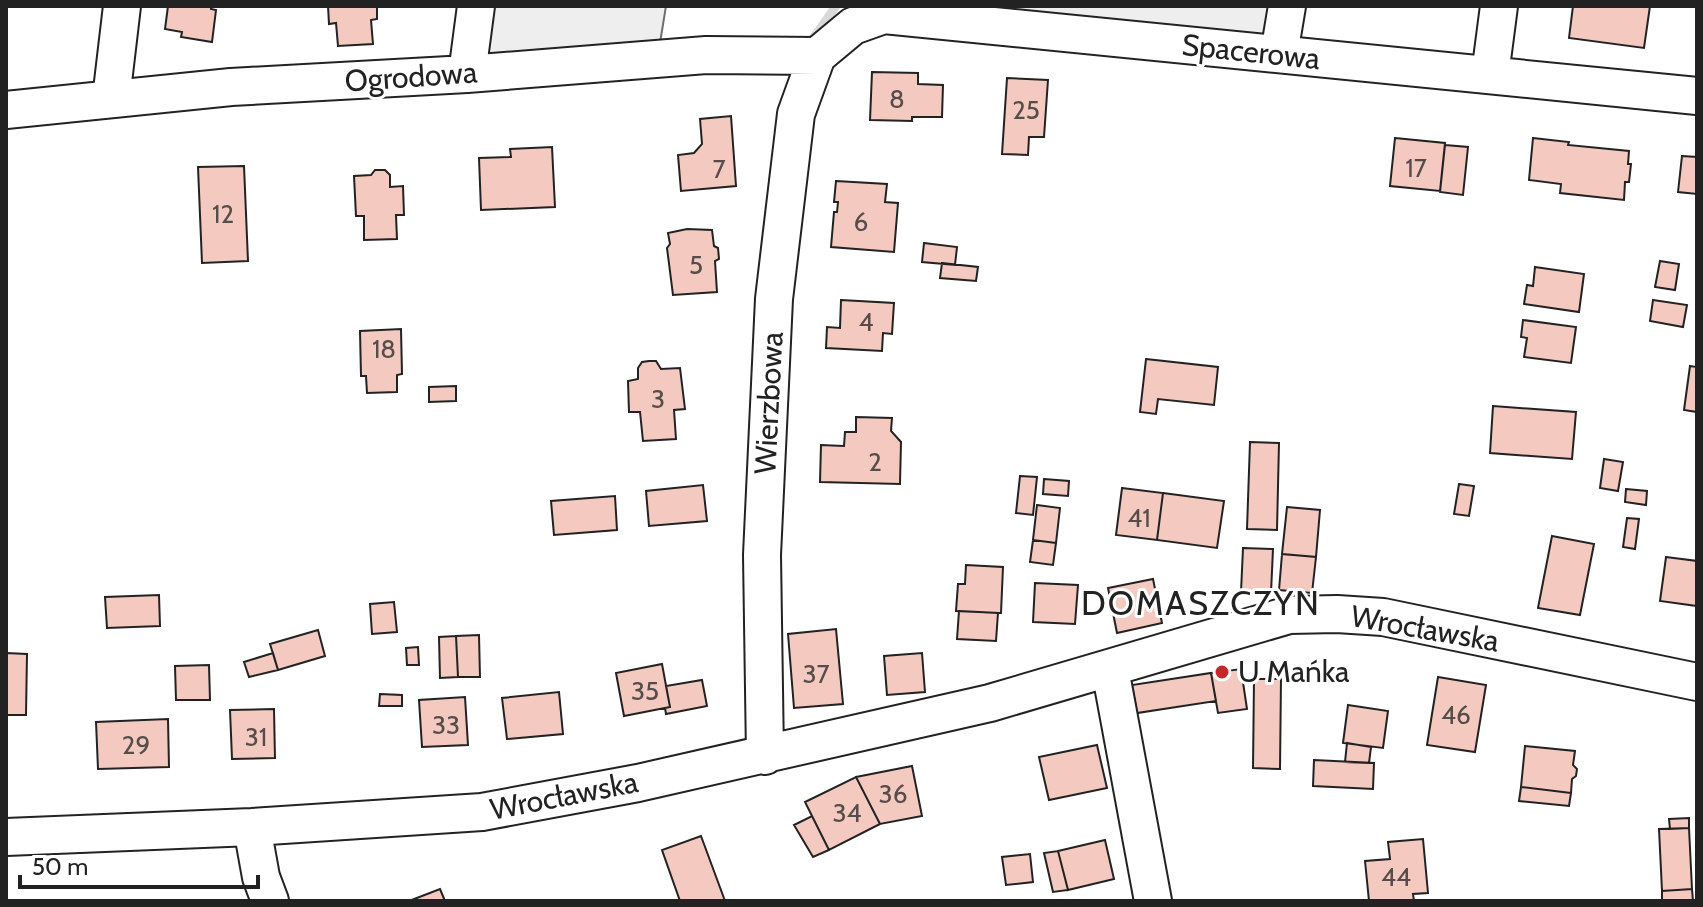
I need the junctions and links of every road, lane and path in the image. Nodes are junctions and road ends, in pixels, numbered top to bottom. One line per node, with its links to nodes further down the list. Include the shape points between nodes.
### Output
1 (122, 6): 11 (street)
2 (476, 6): 8 (street)
3 (1287, 6): 6 (street)
4 (1499, 6): 9 (street)
5 (858, 16): 6 (street, Spacerowa); 7 (street, Spacerowa)
6 (1279, 54): 9 (street, Spacerowa)
7 (817, 56): 8 (street, Ogrodowa, via 706,55); 15 (street, Wierzbowa, via 796,114 774,299 762,555)
8 (467, 74): 11 (street, Ogrodowa)
9 (1490, 75): 10 (street, Spacerowa)
10 (1697, 96)
11 (111, 99): 12 (street, Ogrodowa)
12 (6, 110)
13 (1110, 669): 14 (street, Wrocławska, via 1289,615 1337,614 1383,617); 15 (street, Wrocławska); 19 (street)
14 (1697, 682)
15 (765, 756): 16 (street, Wrocławska, via 482,812)
16 (252, 827): 17 (street, Wrocławska); 18 (street)
17 (6, 837)
18 (270, 901)
19 (1153, 901)

